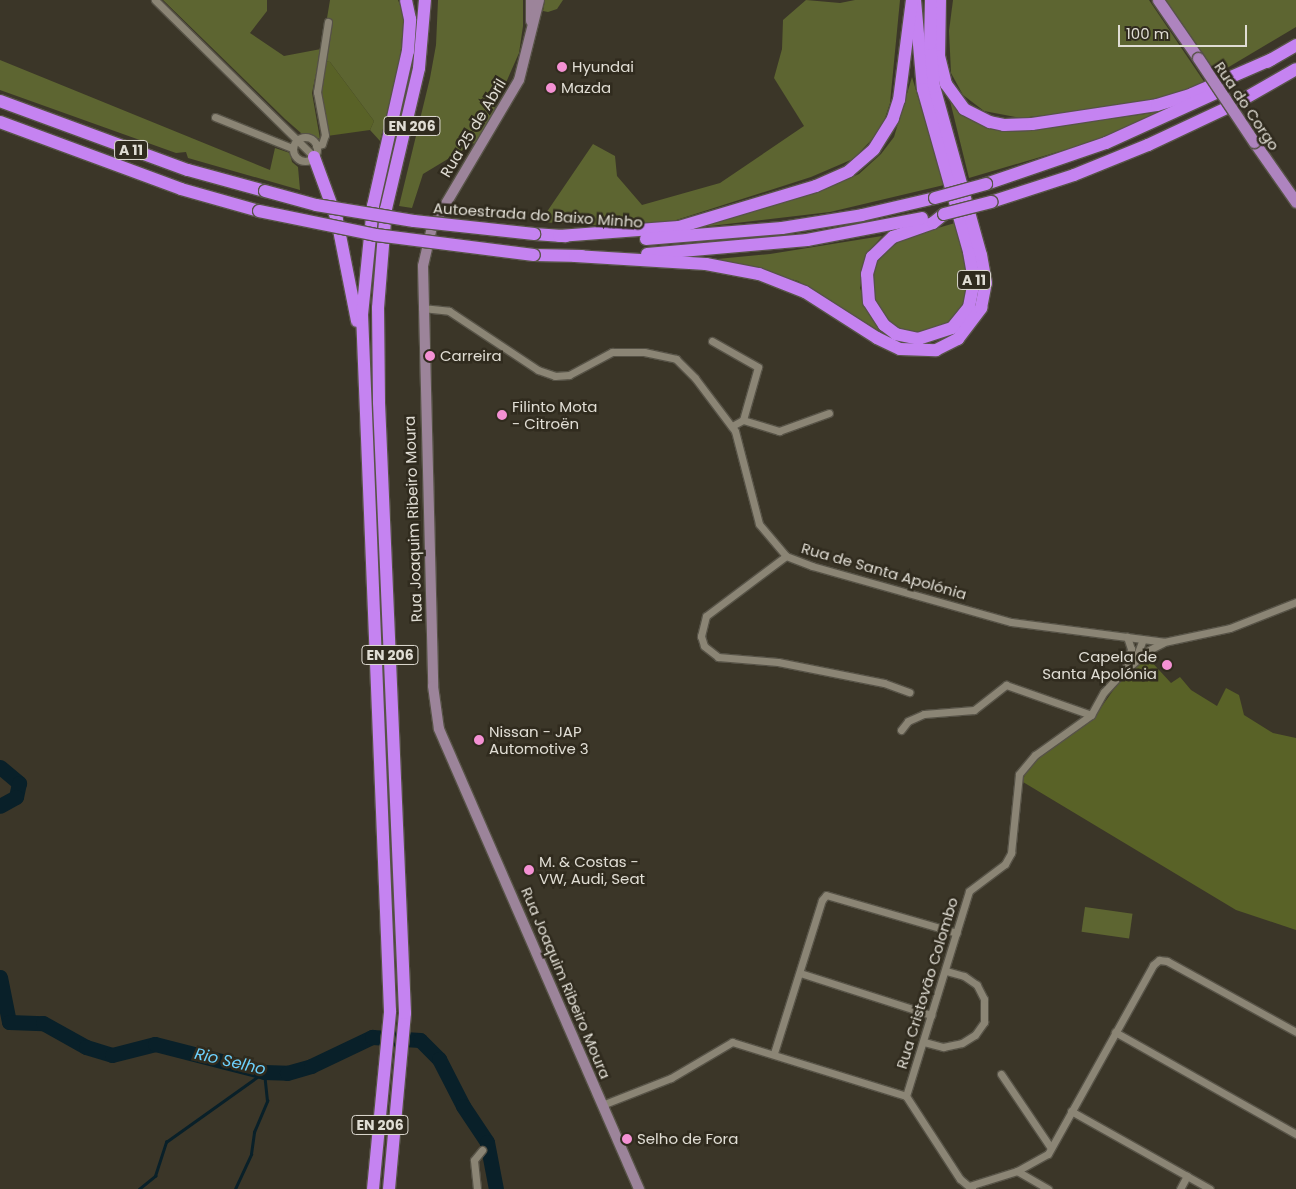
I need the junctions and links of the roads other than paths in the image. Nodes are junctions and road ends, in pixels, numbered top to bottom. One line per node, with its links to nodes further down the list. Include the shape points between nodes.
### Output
1 (156, 0): 20 (street)
2 (406, 0): 26 (highway, EN 206, via 410,19 408,51 373,206)
3 (417, 0): 26 (highway, via 412,67)
4 (425, 0): 27 (highway, via 419,68 386,210)
5 (432, 0): 27 (highway, EN 206, via 425,67)
6 (531, 0): 13 (main road, Rua 25 de Abril)
7 (539, 0): 13 (main road, Rua 25 de Abril)
8 (914, 0): 24 (highway, A 11, via 923,89 970,252 974,282 968,307 952,328 920,339 896,334 874,314 869,302 867,274 872,257 893,237 933,223); 25 (highway, A 11, via 899,100 893,118 874,150 849,171 816,186 679,227)
9 (931, 0): 28 (highway, via 930,44 934,87 986,283 981,308 958,339 936,350 900,349 805,292 759,274 706,264)
10 (940, 0): 15 (highway, via 939,56 946,84 964,109 990,122 1032,124 1148,107 1192,94)
11 (1158, 0): 23 (main road, Rua do Corgo, bridge)
12 (328, 22): 22 (street, via 317,92 325,136)
13 (531, 42): 29 (main road, Rua 25 de Abril, via 519,80 432,227 423,266)
14 (1296, 45): 15 (highway, Autoestrada do Baixo Minho / A 11)
15 (1272, 59): 25 (highway, Autoestrada do Baixo Minho / A 11, bridge, via 1222,90 1138,130 1048,165 935,198 862,215 757,232 649,239)
16 (1296, 69): 24 (highway, Autoestrada do Baixo Minho / A 11, bridge, via 1234,104 1148,145 1074,175)
17 (0, 101): 25 (highway, Autoestrada do Baixo Minho / A 11, bridge, via 188,170 264,192 414,221)
18 (214, 118): 21 (street)
19 (0, 122): 28 (highway, Autoestrada do Baixo Minho / A 11, bridge, via 181,189 259,211 403,240)
20 (298, 139): 21 (street); 22 (street); 22 (street, via 309,138)
21 (292, 148): 22 (street, via 300,161)
22 (315, 152): 31 (highway, via 337,220)
23 (1296, 202)
24 (944, 214): 28 (highway, Autoestrada do Baixo Minho / A 11, via 835,236 753,247)
25 (559, 236)
26 (367, 249): 31 (highway, EN 206)
27 (382, 251): 63 (highway, EN 206, via 379,402 405,1013)
28 (575, 256)
29 (423, 312): 34 (street, Rua de Santa Apolónia, via 449,311 538,370 555,376 569,375 612,352 670,356 695,378); 54 (main road, Rua Joaquim Ribeiro Moura, via 433,686 437,720)
30 (712, 340): 33 (street, via 758,367)
31 (362, 351): 62 (highway, EN 206, via 390,1011 388,1060)
32 (829, 413): 33 (street, via 779,431)
33 (743, 420): 34 (street)
34 (732, 426): 35 (street, Rua de Santa Apolónia, via 758,524)
35 (786, 556): 37 (street, Rua de Santa Apolónia, via 1012,622); 41 (street, via 706,616 700,636 704,646 718,657 778,662 884,683)
36 (1296, 602): 39 (street, Rua de Santa Apolónia, via 1230,628)
37 (1127, 637): 38 (street, Rua de Santa Apolónia); 40 (street, Rua Cristovão Colombo, via 1131,649)
38 (1143, 639): 39 (street, Rua de Santa Apolónia); 40 (street, Rua Cristovão Colombo, via 1139,653)
39 (1164, 642): 40 (street, Rua Cristovão Colombo, via 1146,651)
40 (1124, 671): 42 (street, Rua Cristovão Colombo, via 1104,692)
41 (908, 692)
42 (1090, 715): 43 (street, via 1006,685 974,710 924,714 908,721); 44 (street, Rua Cristovão Colombo, via 1035,755 1019,774 1011,853 1005,864 969,891)
43 (901, 730)
44 (957, 932): 45 (street, Rua Cristovão Colombo); 46 (street, via 826,895)
45 (946, 971): 47 (street, Rua Cristovão Colombo); 50 (street, via 964,976 977,985 984,999 984,1022 975,1036 962,1043 943,1047)
46 (800, 974): 47 (street); 51 (street)
47 (931, 1015): 50 (street, Rua Cristovão Colombo)
48 (1115, 1032): 49 (street, via 1153,965 1159,960 1167,961); 55 (street); 56 (street)
49 (1296, 1032)
50 (924, 1042): 53 (street, Rua Cristovão Colombo)
51 (774, 1053): 53 (street); 54 (street, via 732,1042 671,1078)
52 (1001, 1074): 57 (street)
53 (906, 1096): 61 (street, via 960,1180)
54 (602, 1105): 65 (main road, Rua Joaquim Ribeiro Moura)
55 (1071, 1111): 57 (street); 60 (street)
56 (1296, 1134)
57 (1051, 1148): 59 (street, via 1048,1154)
58 (482, 1150): 64 (street, via 474,1160)
59 (1018, 1171): 61 (street); 66 (street)
60 (1187, 1176): 67 (street); 68 (street)
61 (971, 1187)
62 (373, 1189)
63 (389, 1189)
64 (477, 1189)
65 (639, 1189)
66 (1048, 1189)
67 (1180, 1189)
68 (1210, 1189)

